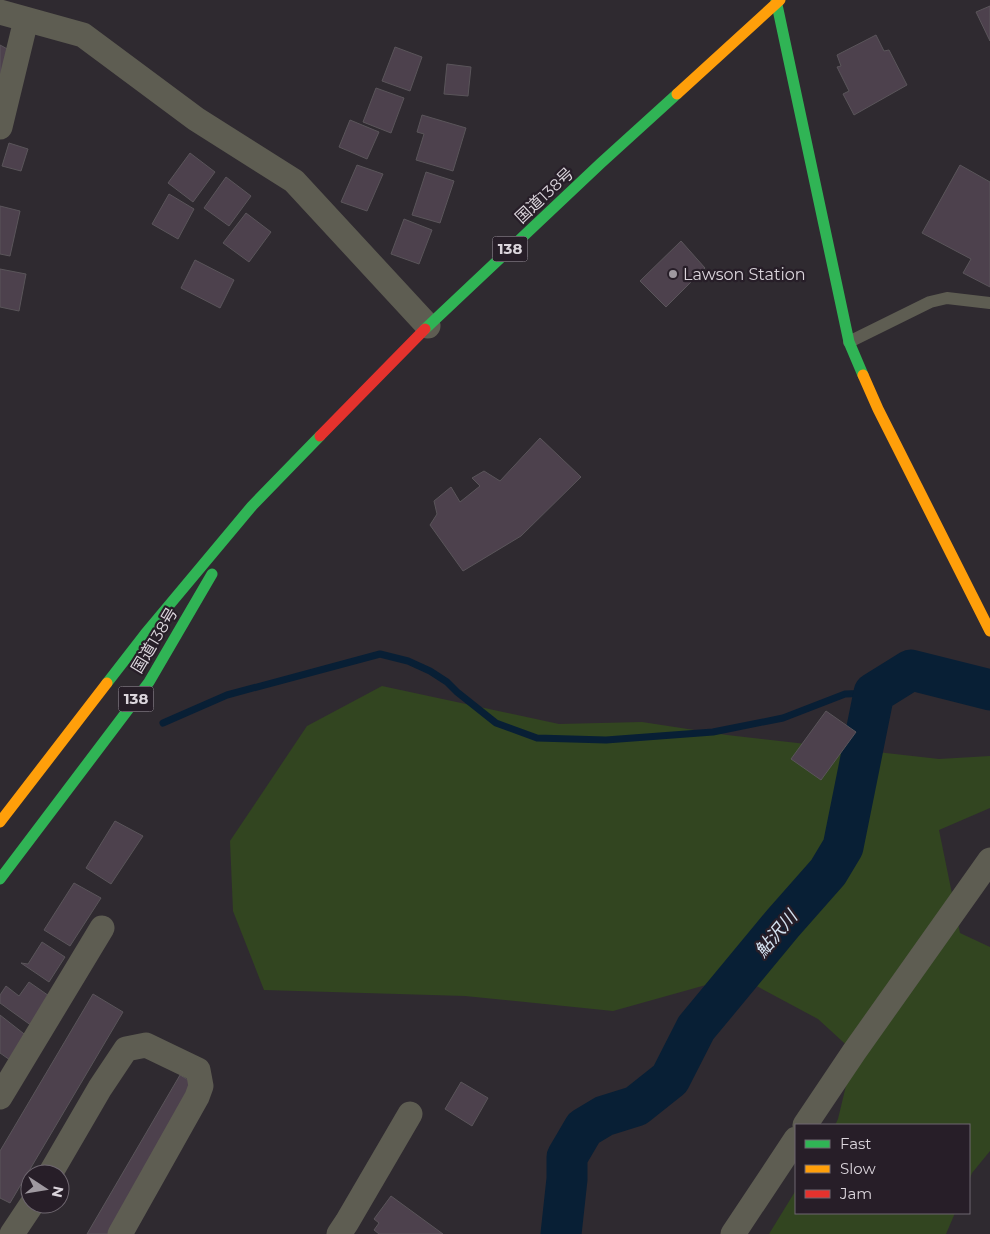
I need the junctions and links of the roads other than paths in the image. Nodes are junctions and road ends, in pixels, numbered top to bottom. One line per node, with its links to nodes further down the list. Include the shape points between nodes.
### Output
1 (778, 1): 6 (main road, 国道138号 / 138); 7 (main road)
2 (0, 12): 3 (street)
3 (26, 20): 4 (street); 6 (street, via 83,35 196,118 294,181)
4 (0, 127)
5 (990, 303): 7 (lane, via 947,298 930,302)
6 (428, 326): 8 (main road, 国道138号 / 138)
7 (849, 342): 9 (main road, via 878,409)
8 (252, 506): 10 (main road, 国道138号 / 138, via 145,634); 12 (main road, 国道138号 / 138, via 149,682)
9 (990, 631)
10 (0, 822)
11 (990, 860): 16 (street)
12 (0, 879)
13 (102, 928): 14 (street)
14 (0, 1096)
15 (410, 1114): 20 (street)
16 (806, 1124)
17 (795, 1141): 23 (street)
18 (56, 1164): 22 (street, via 126,1049 146,1045 198,1070 201,1086 198,1097)
19 (25, 1214): 21 (street)
20 (348, 1230)
21 (12, 1234)
22 (120, 1234)
23 (734, 1234)

